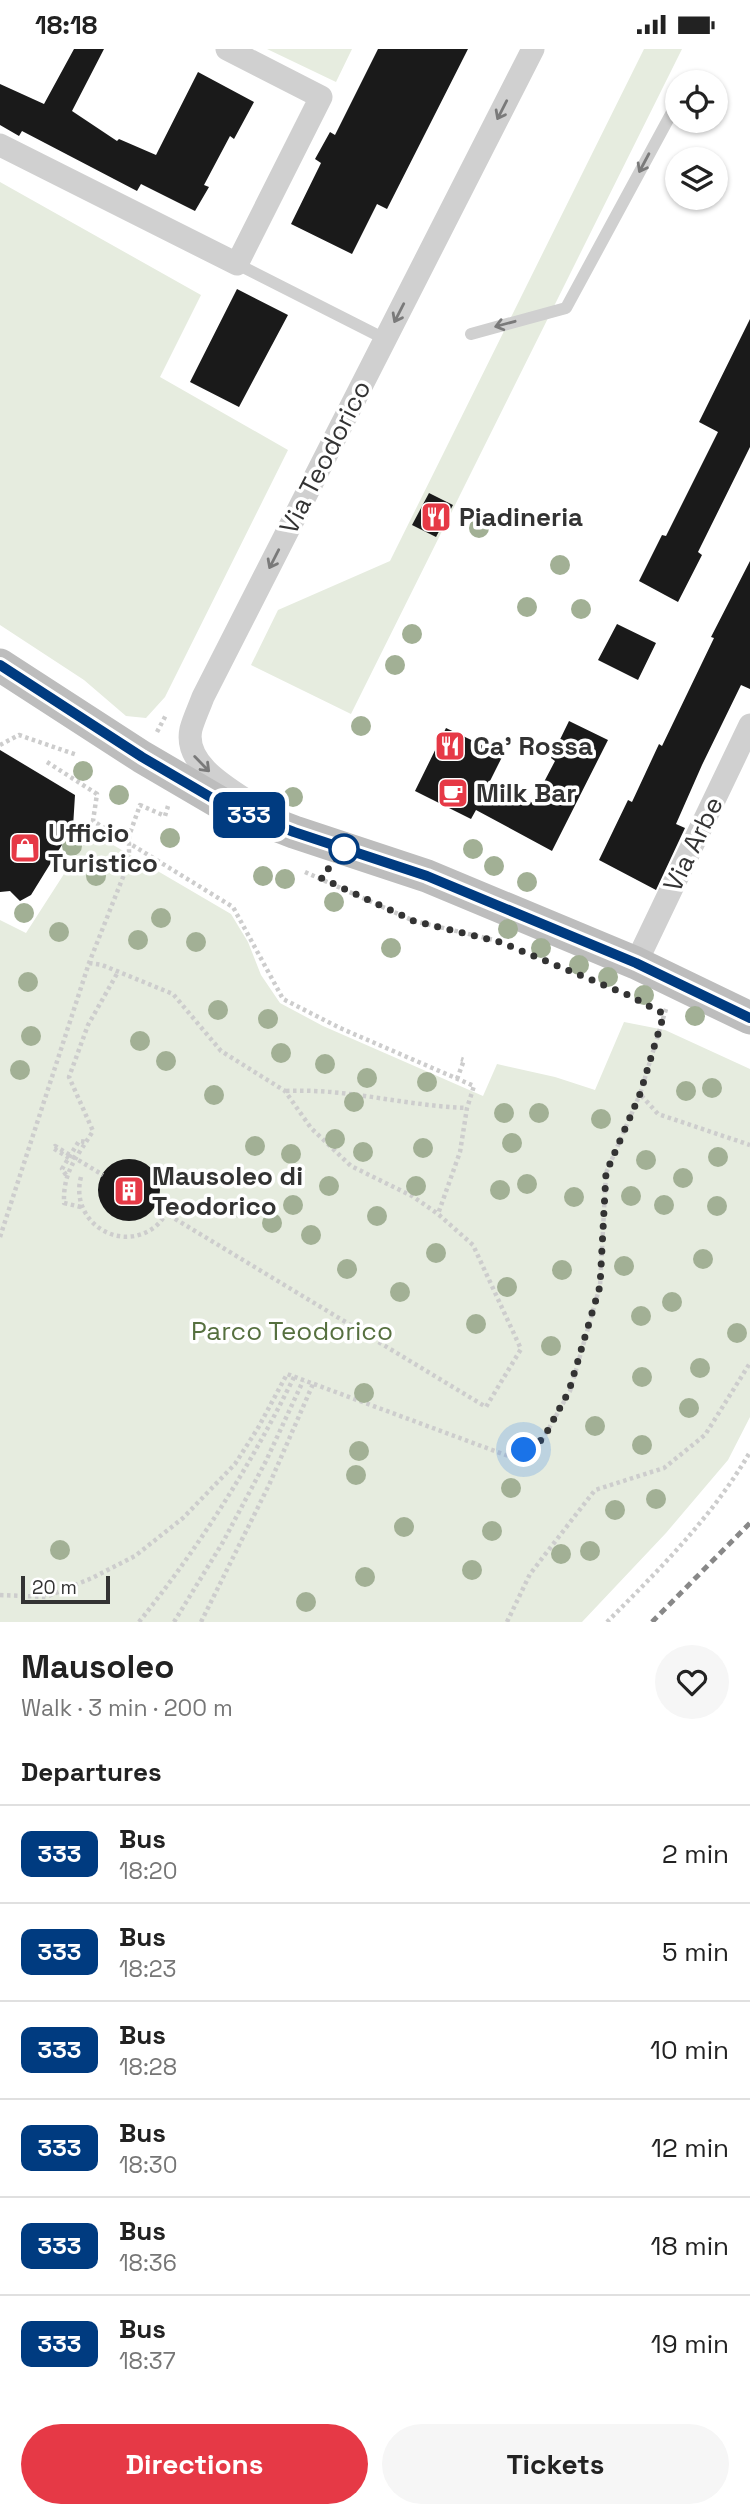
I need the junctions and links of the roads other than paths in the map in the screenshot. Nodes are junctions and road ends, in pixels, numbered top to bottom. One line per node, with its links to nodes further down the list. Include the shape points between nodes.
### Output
1 (227, 49): 5 (street, via 321,97)
2 (533, 49): 7 (street, Via Teodorico, one-way to 7)
3 (665, 125): 6 (lane, one-way to 6, via 566,308)
4 (0, 145): 5 (street)
5 (237, 264): 7 (lane)
6 (471, 334)
7 (385, 339): 10 (street, Via Teodorico, one-way to 10, via 203,697 190,732 193,756 220,782)
8 (0, 665): 10 (street, via 224,805)
9 (750, 725): 11 (street, Via Arbe)
10 (294, 832): 11 (street, via 427,876)
11 (636, 963): 12 (street)
12 (750, 1018)

